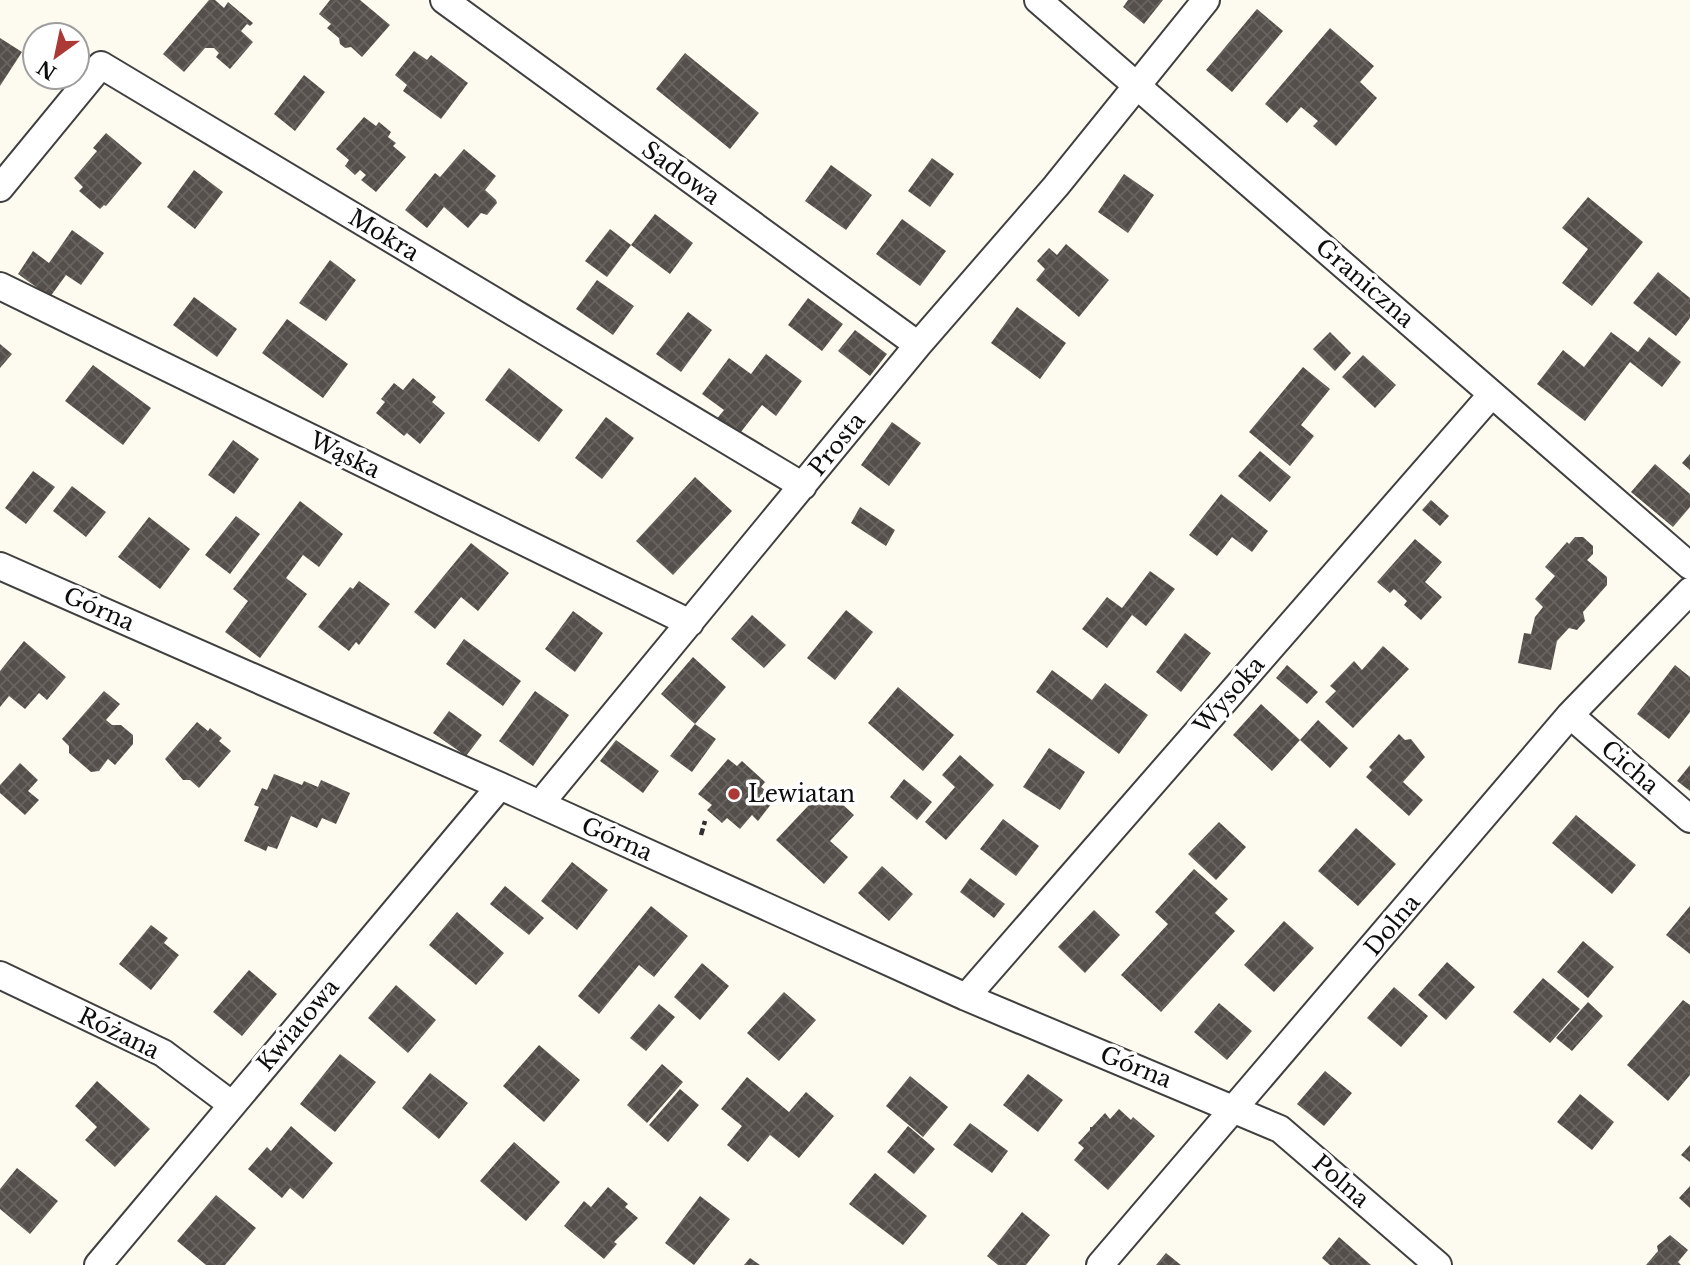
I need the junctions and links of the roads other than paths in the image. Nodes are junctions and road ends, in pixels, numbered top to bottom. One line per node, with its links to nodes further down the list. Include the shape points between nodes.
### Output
1 (443, 0): 7 (street, Sadowa)
2 (1038, 0): 4 (street, Graniczna)
3 (1206, 0): 4 (street, Prosta)
4 (1136, 85): 7 (street, Prosta, via 1056,186); 8 (street, Graniczna)
5 (0, 188): 9 (street, Mokra, via 101,65)
6 (0, 286): 13 (street, Wąska)
7 (918, 345): 9 (street, Prosta)
8 (1492, 394): 11 (street, Graniczna); 19 (street, Wysoka)
9 (803, 486): 13 (street, Prosta)
10 (0, 566): 15 (street, Górna)
11 (1690, 566)
12 (1690, 591): 14 (street, Dolna)
13 (690, 623): 16 (street, Prosta)
14 (1570, 715): 17 (street, Cicha); 21 (street, Dolna)
15 (500, 786): 16 (street, Górna); 20 (street, Kwiatowa)
16 (540, 804): 19 (street, Górna)
17 (1690, 819)
18 (0, 975): 20 (street, Różana, via 163,1053)
19 (966, 997): 21 (street, Górna)
20 (232, 1104): 22 (street, Kwiatowa)
21 (1236, 1109): 23 (street, Dolna); 24 (street, Polna, via 1280,1129)
22 (98, 1265)
23 (1100, 1265)
24 (1438, 1265)

